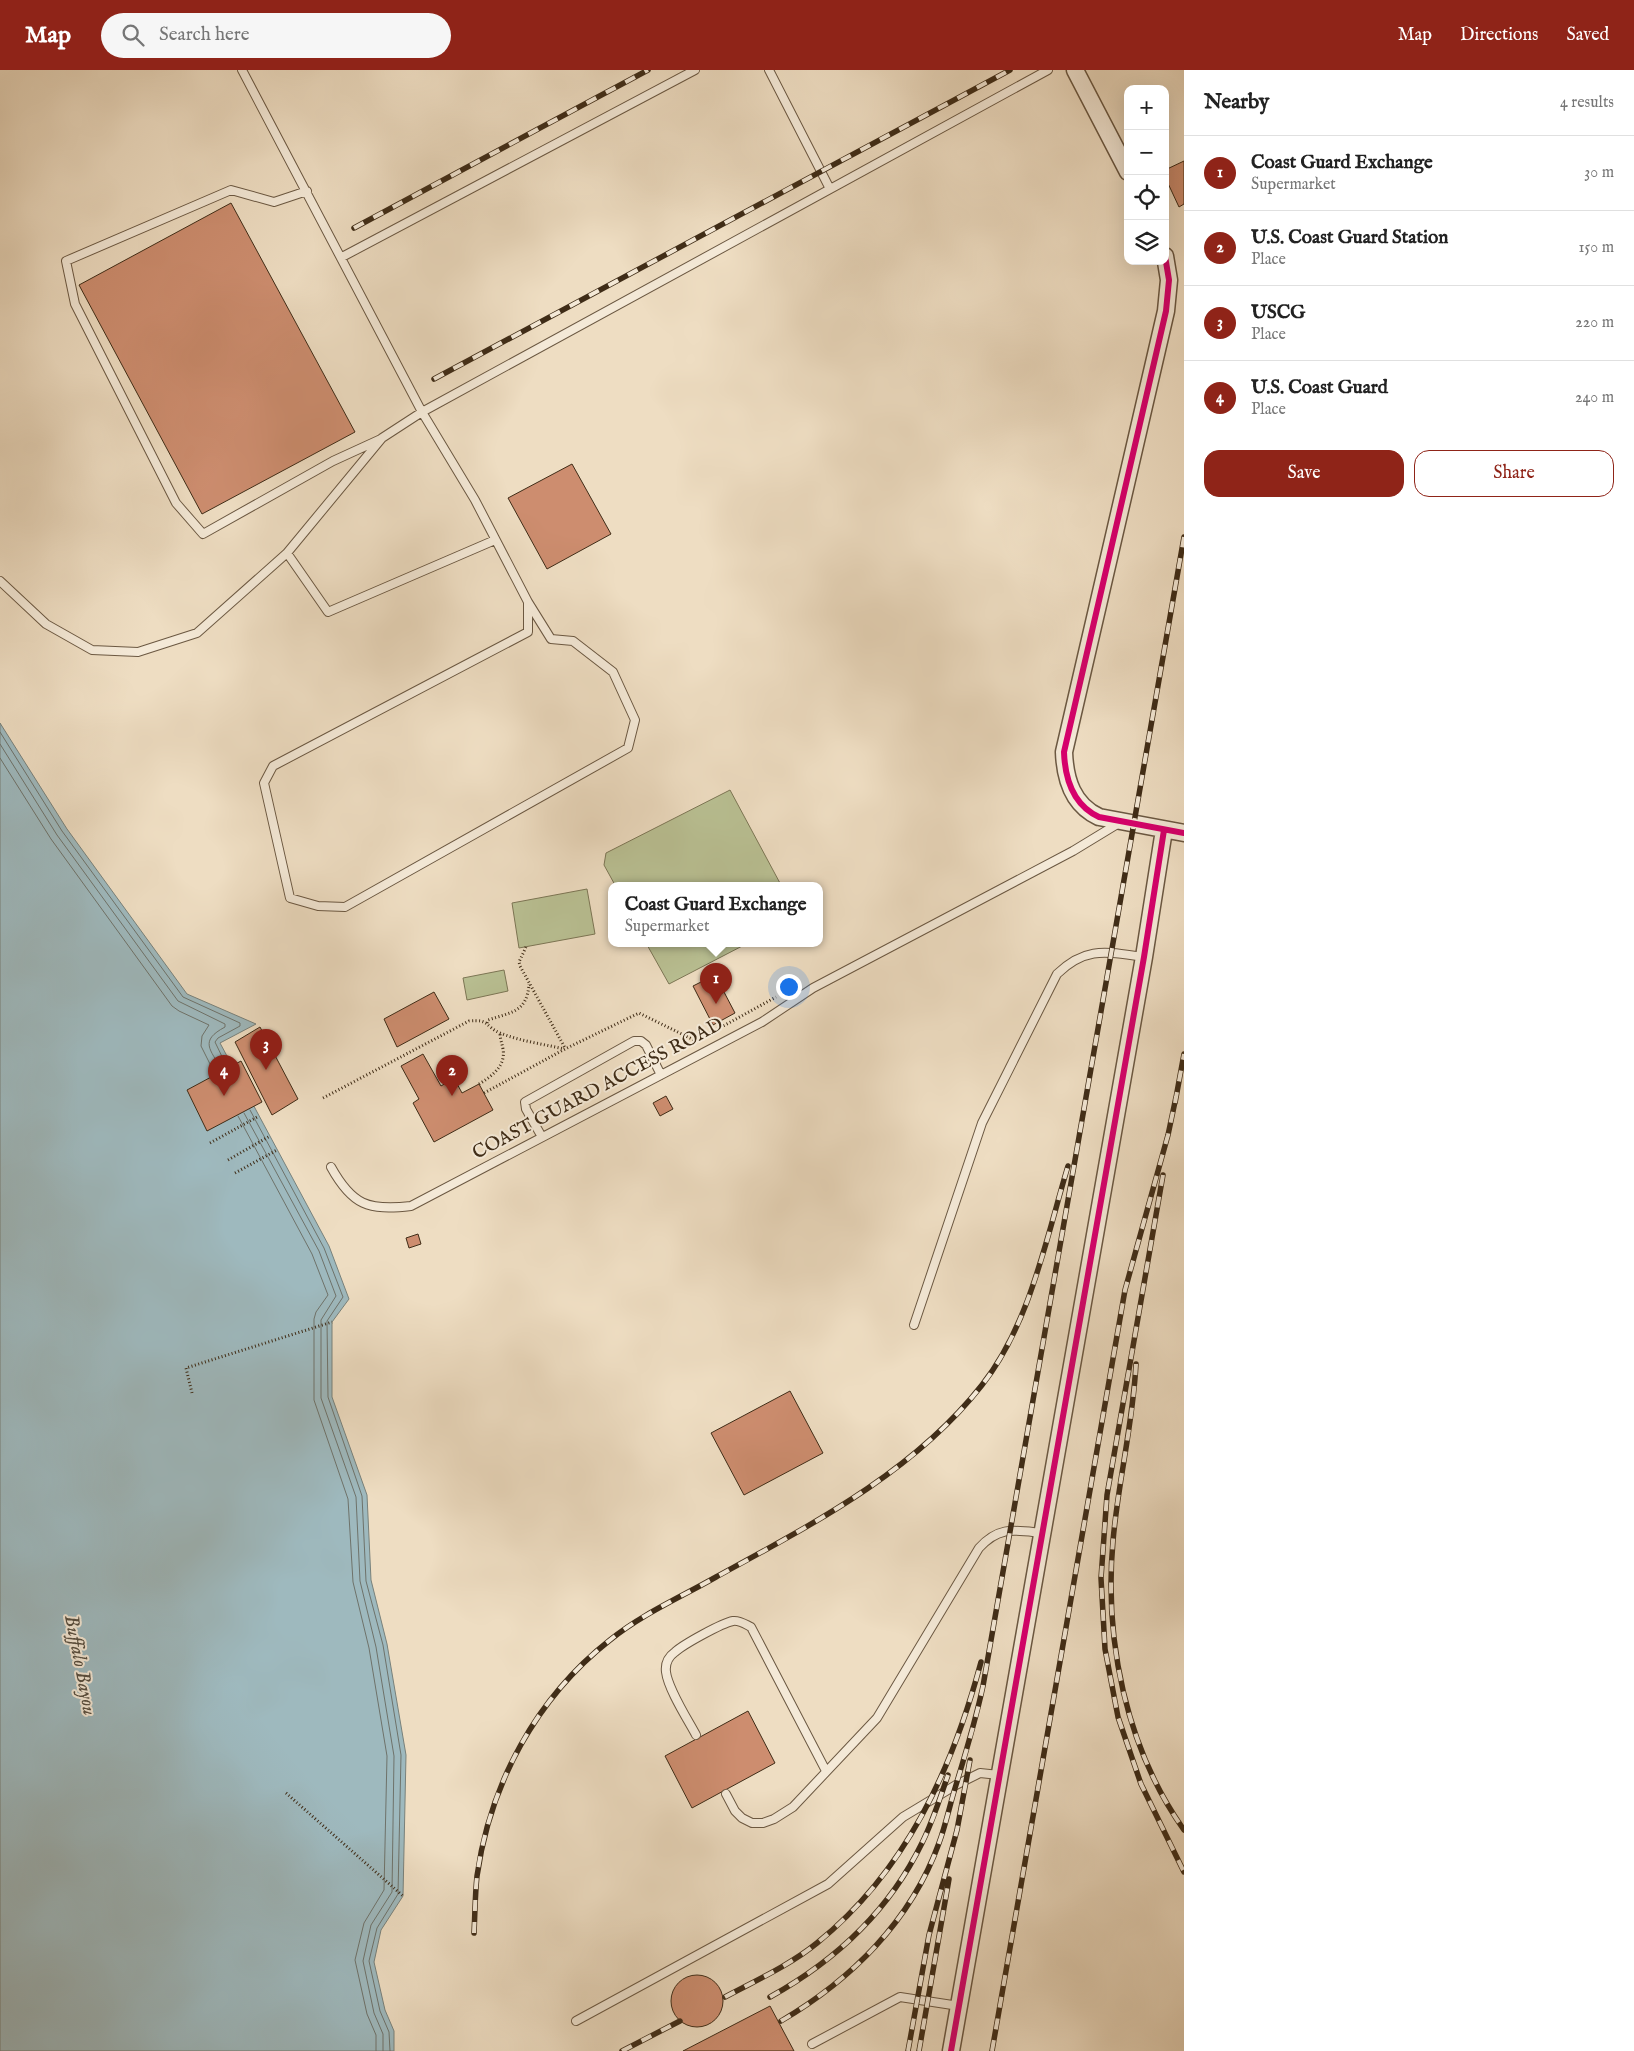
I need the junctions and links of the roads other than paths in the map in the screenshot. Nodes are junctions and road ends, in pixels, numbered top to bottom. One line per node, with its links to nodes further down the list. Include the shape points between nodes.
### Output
1 (242, 70): 8 (lane)
2 (695, 70): 9 (lane)
3 (769, 70): 7 (lane)
4 (1048, 70): 7 (lane)
5 (1075, 70): 6 (street)
6 (1124, 164)
7 (830, 189): 11 (lane)
8 (307, 191): 9 (lane); 12 (lane, via 274,202 231,190 66,261 75,304 176,502 203,534 333,461)
9 (342, 257): 11 (lane)
10 (1166, 265): 17 (street, via 1169,280 1166,312 1064,752 1064,770 1078,802 1099,817)
11 (422, 412): 12 (lane); 13 (lane)
12 (382, 438): 14 (lane)
13 (496, 540): 14 (lane, via 328,612); 16 (lane)
14 (287, 553): 15 (lane, via 197,633 138,652 92,650 46,624)
15 (0, 581)
16 (528, 602): 16 (lane, via 551,640 573,641 613,672 635,720 628,748 345,908 318,906 290,898 264,783 273,766 528,632)
17 (1122, 821): 18 (street); 21 (lane, COAST GUARD ACCESS ROAD, via 1073,851 813,988 762,1022)
18 (1164, 830): 19 (street); 20 (street)
19 (1184, 833)
20 (1144, 957): 24 (lane, via 1111,952 1090,953 1069,962 1057,974 982,1123); 25 (street)
21 (661, 1075): 22 (lane, COAST GUARD ACCESS ROAD); 22 (lane, via 646,1045 641,1041 634,1042 525,1102)
22 (542, 1137): 23 (lane, COAST GUARD ACCESS ROAD, via 411,1206 388,1209 364,1204 342,1187)
23 (330, 1167)
24 (914, 1325)
25 (1041, 1533): 27 (lane, via 1010,1529 989,1538 979,1548 877,1718); 28 (street)
26 (696, 1735): 27 (lane, via 669,1683 667,1660 674,1652 724,1624 744,1623 751,1627)
27 (826, 1771): 29 (lane, via 793,1807 763,1823 752,1823 742,1818)
28 (999, 1775): 30 (street); 31 (lane, via 980,1774 956,1784 903,1817 828,1884)
29 (726, 1794)
30 (959, 2006): 32 (lane, via 900,1997); 33 (street)
31 (576, 2021)
32 (812, 2044)
33 (951, 2051)

